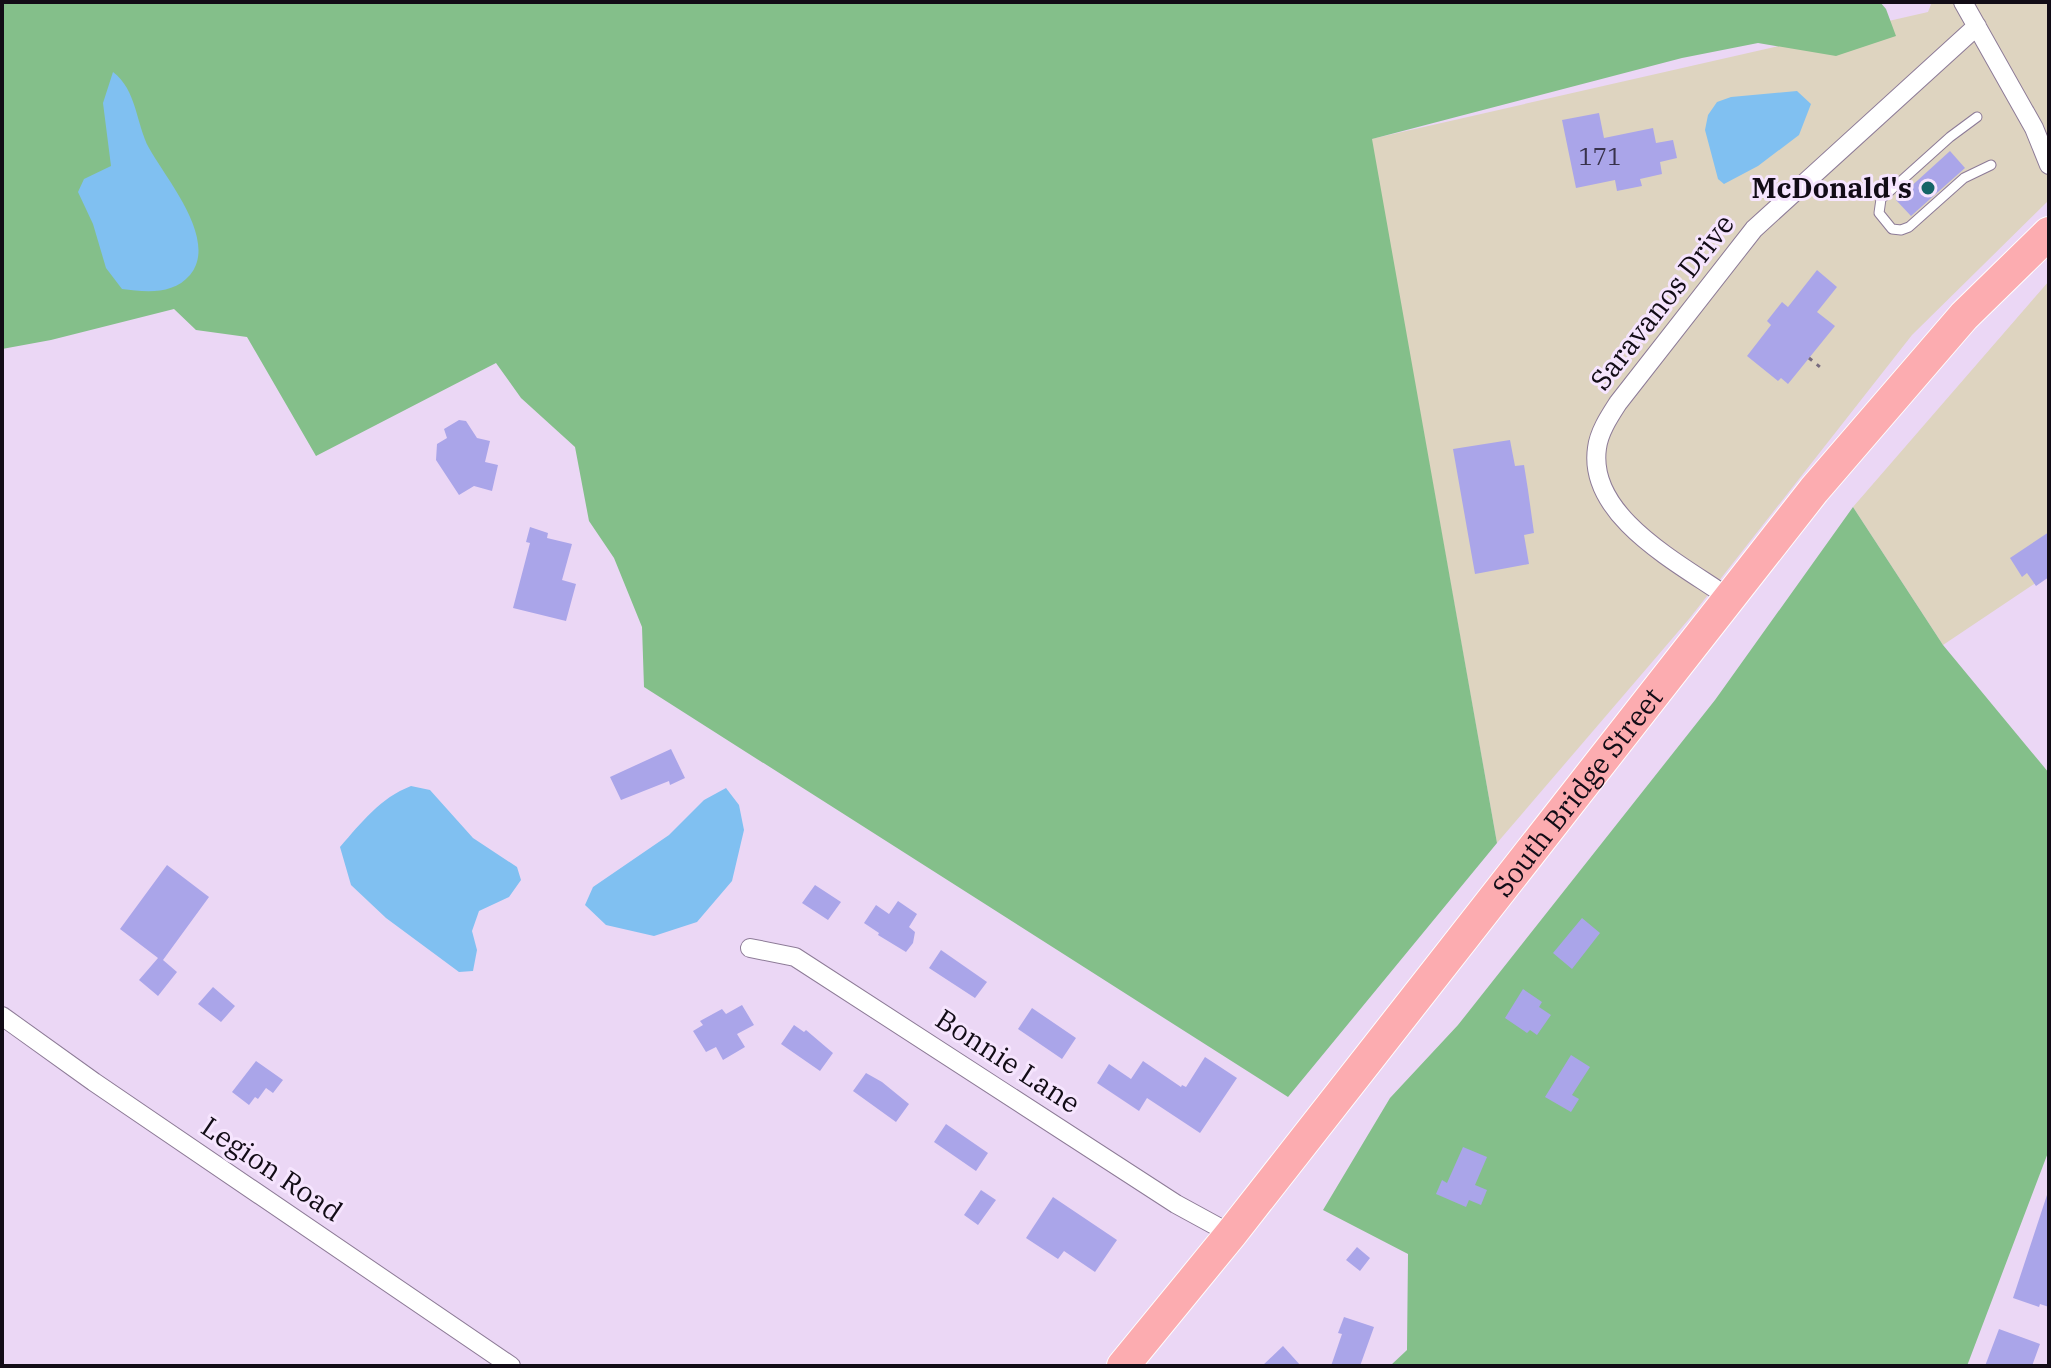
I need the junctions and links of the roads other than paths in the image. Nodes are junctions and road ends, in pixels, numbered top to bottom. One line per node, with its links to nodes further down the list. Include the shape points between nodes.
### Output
1 (1963, 2): 2 (street)
2 (1977, 26): 4 (street); 7 (street, Saravanos Drive, via 1754,229 1618,403 1601,434 1599,481 1614,510 1630,528)
3 (1977, 117): 5 (lane, via 1881,199 1879,213 1892,229 1909,227 1964,178)
4 (2048, 156)
5 (1991, 165)
6 (2049, 233): 7 (highway, South Bridge Street, via 1936,348)
7 (1729, 598): 10 (highway, South Bridge Street)
8 (750, 948): 10 (street, Bonnie Lane, via 795,957 1176,1204)
9 (2, 1016): 11 (street, Legion Road)
10 (1231, 1234): 12 (highway, South Bridge Street)
11 (511, 1366)
12 (1123, 1366)

